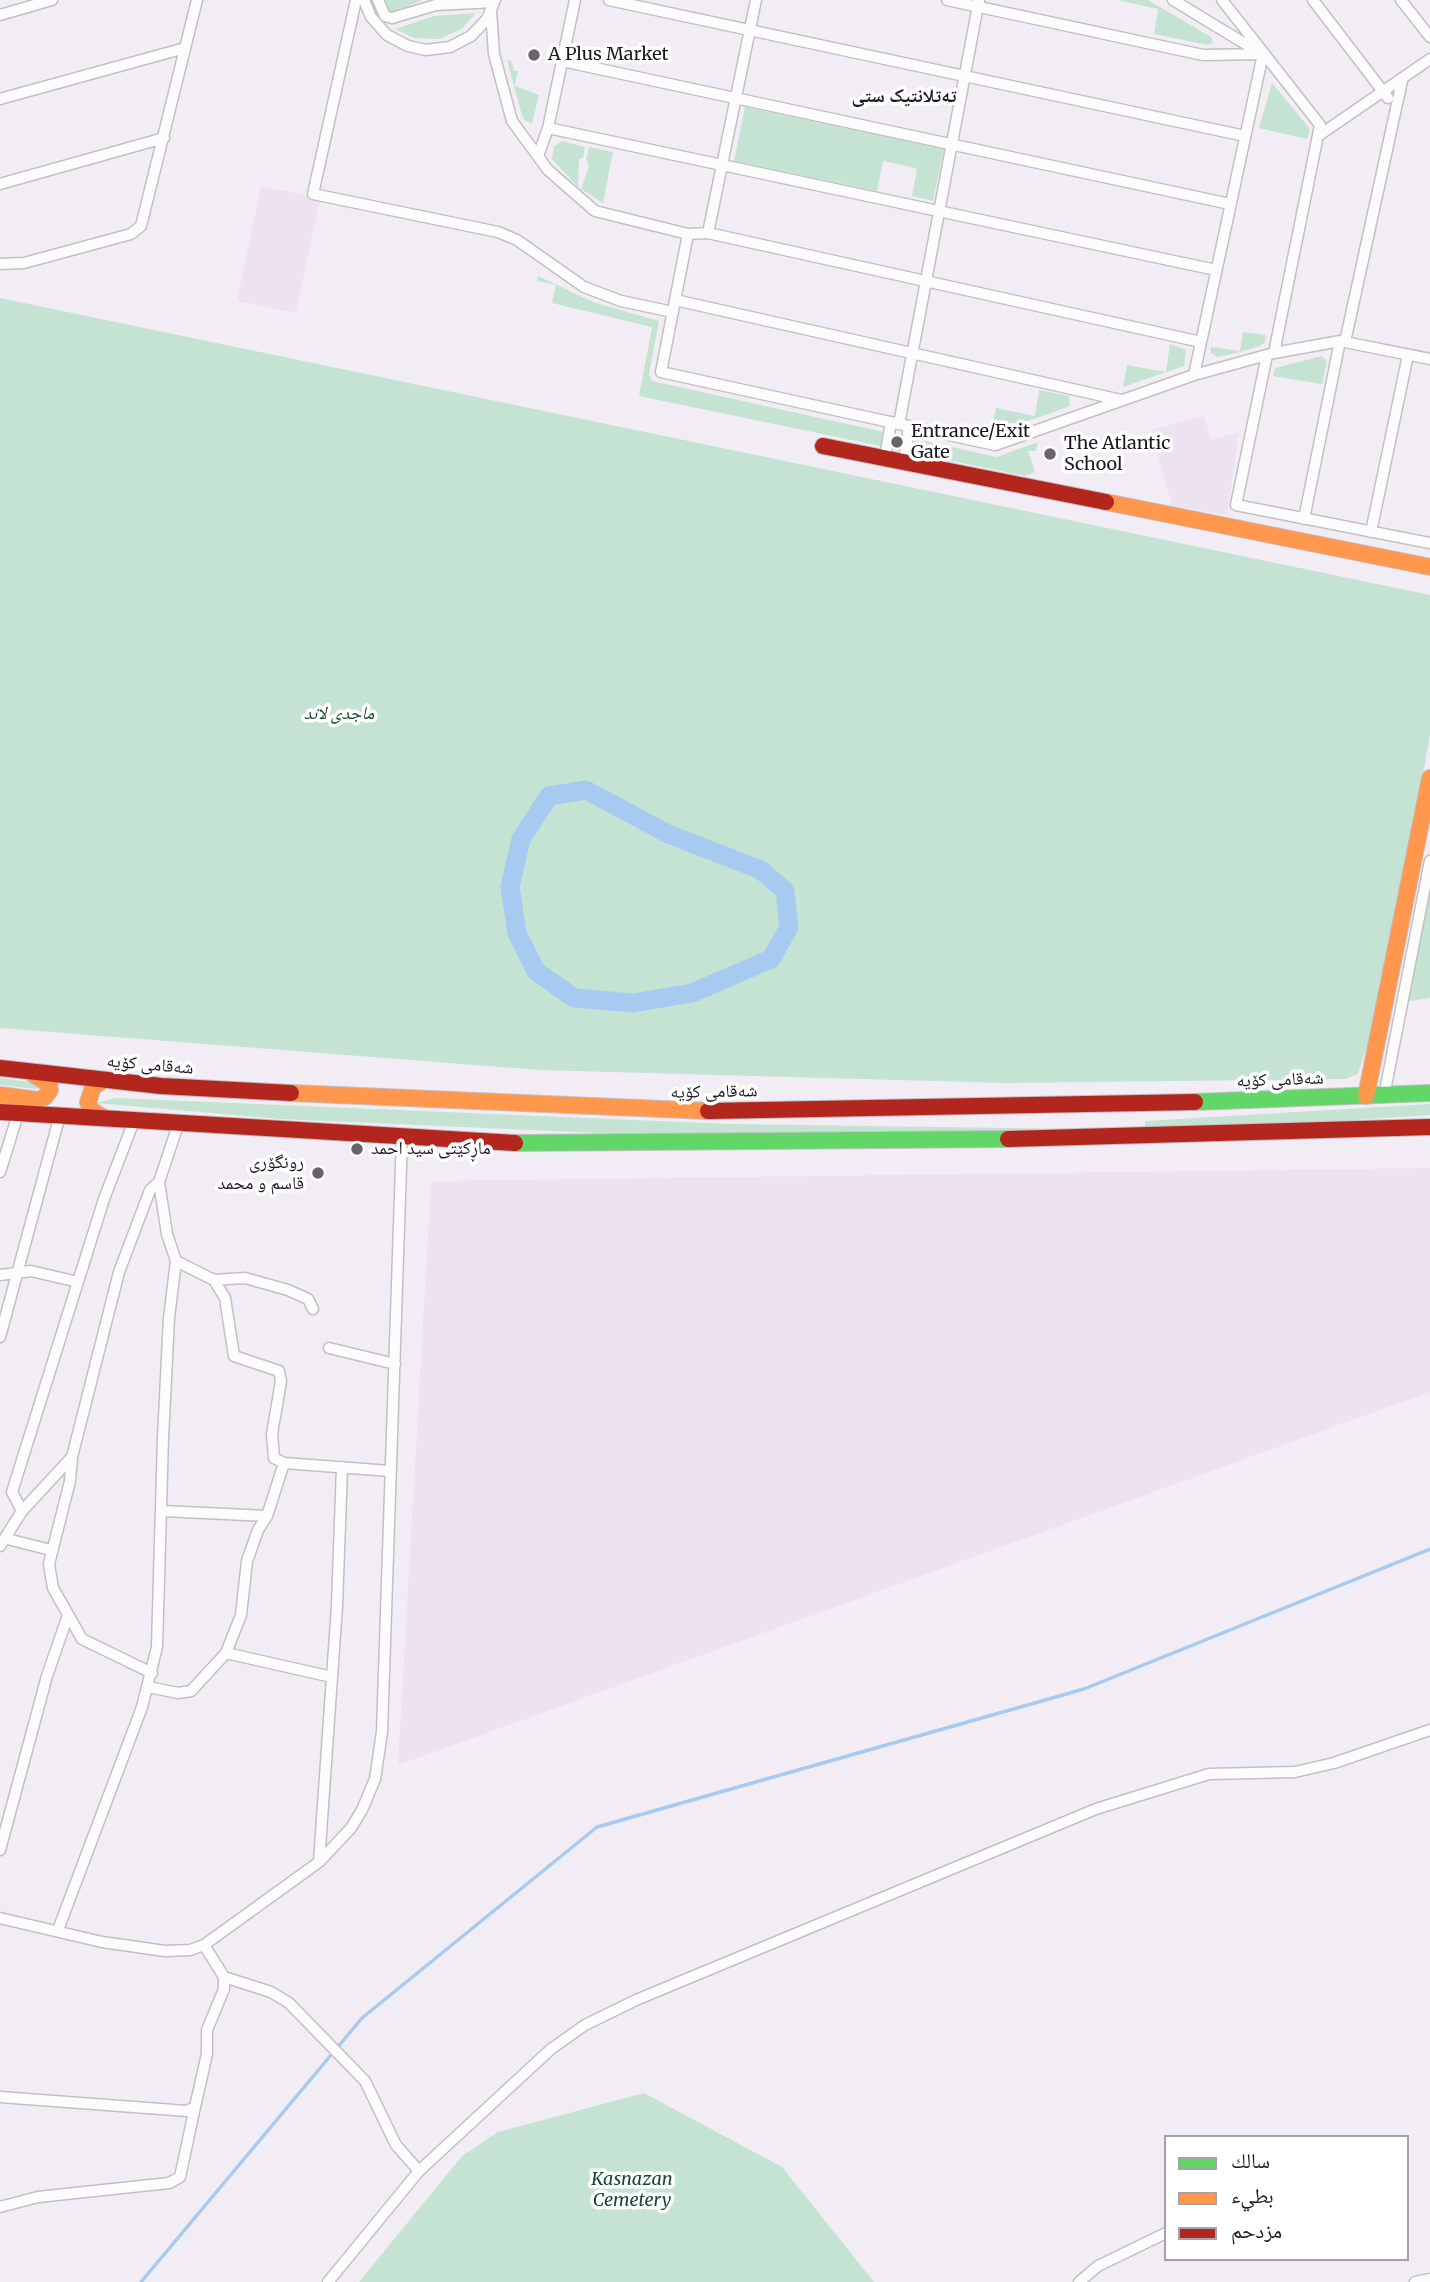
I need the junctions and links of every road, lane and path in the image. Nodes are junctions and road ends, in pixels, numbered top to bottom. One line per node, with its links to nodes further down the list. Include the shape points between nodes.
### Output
1 (52, 0): 16 (street)
2 (197, 0): 21 (street)
3 (356, 0): 47 (street, via 313,194 498,232 584,287)
4 (364, 0): 18 (street, via 380,29 408,46 440,49)
5 (378, 0): 15 (street, via 385,16 392,18 436,5)
6 (575, 0): 24 (street)
7 (609, 0): 17 (street)
8 (756, 0): 17 (street)
9 (947, 0): 14 (street)
10 (1173, 0): 22 (street)
11 (1222, 0): 22 (street)
12 (1313, 0): 27 (street)
13 (1401, 0): 19 (street)
14 (979, 3): 22 (street, via 1203,55); 25 (street)
15 (494, 4): 18 (street); 20 (street)
16 (0, 15)
17 (750, 30): 25 (street); 28 (street)
18 (472, 35): 20 (street, via 487,34)
19 (1430, 37)
20 (492, 43): 36 (street, via 512,121)
21 (185, 48): 29 (street); 34 (street)
22 (1263, 54): 32 (street); 33 (street, via 1320,125)
23 (1430, 59): 26 (street)
24 (562, 61): 28 (street); 31 (street)
25 (964, 76): 32 (street); 35 (street)
26 (1402, 81): 27 (street); 30 (street)
27 (1382, 95): 30 (street); 33 (street)
28 (736, 98): 35 (street); 37 (street)
29 (0, 99)
30 (1394, 114): 48 (street)
31 (548, 128): 36 (street); 37 (street)
32 (1245, 136): 39 (street)
33 (1318, 136): 51 (street)
34 (164, 138): 38 (street); 43 (street, via 144,218 135,232 24,263)
35 (952, 144): 39 (street); 40 (street)
36 (538, 156): 42 (street, via 595,211)
37 (722, 165): 40 (street); 41 (street)
38 (0, 184)
39 (1230, 204): 44 (street)
40 (939, 211): 44 (street); 45 (street)
41 (708, 233): 42 (street); 45 (street)
42 (688, 234): 46 (street)
43 (0, 264)
44 (1216, 270): 49 (street)
45 (926, 281): 49 (street); 50 (street)
46 (675, 300): 47 (street); 50 (street)
47 (673, 312): 56 (street, via 661,372)
48 (1343, 341): 51 (street); 52 (street); 60 (street)
49 (1201, 342): 54 (street)
50 (912, 353): 55 (street); 56 (street)
51 (1270, 354): 54 (street); 60 (street, via 1236,505)
52 (1408, 355): 53 (street); 61 (street)
53 (1430, 359)
54 (1194, 375): 55 (street)
55 (1121, 400): 56 (street, via 995,445)
56 (900, 424): 58 (street); 59 (street)
57 (823, 446): 58 (main road)
58 (885, 457): 59 (main road)
59 (904, 461): 63 (main road)
60 (1304, 519): 61 (street)
61 (1371, 532): 62 (street)
62 (1430, 543)
63 (1430, 567)
64 (1430, 778): 71 (main road)
65 (1430, 861): 72 (street)
66 (0, 1068): 67 (main road, شەقامی کۆیە)
67 (29, 1072): 68 (main road, شەقامی کۆیە); 70 (main road, via 49,1084 45,1097)
68 (102, 1081): 73 (main road, شەقامی کۆیە, via 674,1112); 77 (main road, via 93,1087 88,1102)
69 (1430, 1093): 72 (main road, شەقامی کۆیە)
70 (0, 1095)
71 (1366, 1096): 72 (main road, شەقامی کۆیە); 73 (main road, شەقامی کۆیە)
72 (1384, 1096)
73 (1114, 1105): 82 (main road)
74 (0, 1112): 75 (main road)
75 (18, 1114): 76 (main road); 83 (street)
76 (60, 1115): 77 (main road); 86 (street)
77 (103, 1118): 78 (main road)
78 (134, 1121): 79 (main road); 89 (street)
79 (179, 1122): 81 (main road); 84 (street)
80 (1430, 1127): 82 (main road)
81 (402, 1136): 82 (main road, via 497,1143); 93 (street)
82 (1114, 1138)
83 (0, 1172)
84 (159, 1182): 85 (street); 94 (street, via 150,1190 119,1272)
85 (176, 1261): 88 (street); 99 (street, via 169,1318)
86 (15, 1274): 87 (street); 89 (street, via 31,1271); 91 (street)
87 (0, 1275)
88 (214, 1280): 90 (street, via 245,1278 266,1283 308,1299); 95 (street, via 225,1298 234,1356 279,1371 272,1434 274,1458)
89 (78, 1282): 98 (street, via 12,1492)
90 (313, 1309)
91 (0, 1337)
92 (329, 1348): 93 (street)
93 (395, 1364): 97 (street)
94 (72, 1457): 98 (street); 102 (street)
95 (284, 1464): 96 (street); 100 (street)
96 (342, 1467): 97 (street); 106 (street)
97 (390, 1471): 110 (street, via 380,1756 362,1810)
98 (22, 1511): 101 (street)
99 (163, 1511): 100 (street); 105 (street)
100 (267, 1516): 104 (street, via 247,1561 241,1615)
101 (3, 1542): 102 (street)
102 (51, 1550): 103 (street, via 53,1588)
103 (67, 1618): 105 (street, via 82,1639); 109 (street)
104 (226, 1653): 106 (street); 107 (street, via 191,1691)
105 (152, 1673): 107 (street)
106 (332, 1677): 110 (street)
107 (148, 1687): 112 (street)
108 (1430, 1730): 117 (street, via 1296,1772 1209,1774 1096,1809 636,2000 585,2025 551,2049)
109 (0, 1850)
110 (319, 1862): 113 (street)
111 (0, 1918): 112 (street)
112 (58, 1930): 113 (street, via 165,1951)
113 (204, 1945): 114 (street)
114 (224, 1977): 116 (street, via 224,1989 207,2030 207,2054); 117 (street, via 271,1992 289,2003 365,2081 396,2145)
115 (0, 2097): 116 (street)
116 (195, 2107): 118 (street, via 180,2176 169,2183 38,2197)
117 (419, 2171): 121 (street)
118 (0, 2207)
119 (1164, 2234): 122 (street, via 1098,2266)
120 (1430, 2279): 123 (street)
121 (328, 2282)
122 (1079, 2282)
123 (1415, 2282)

